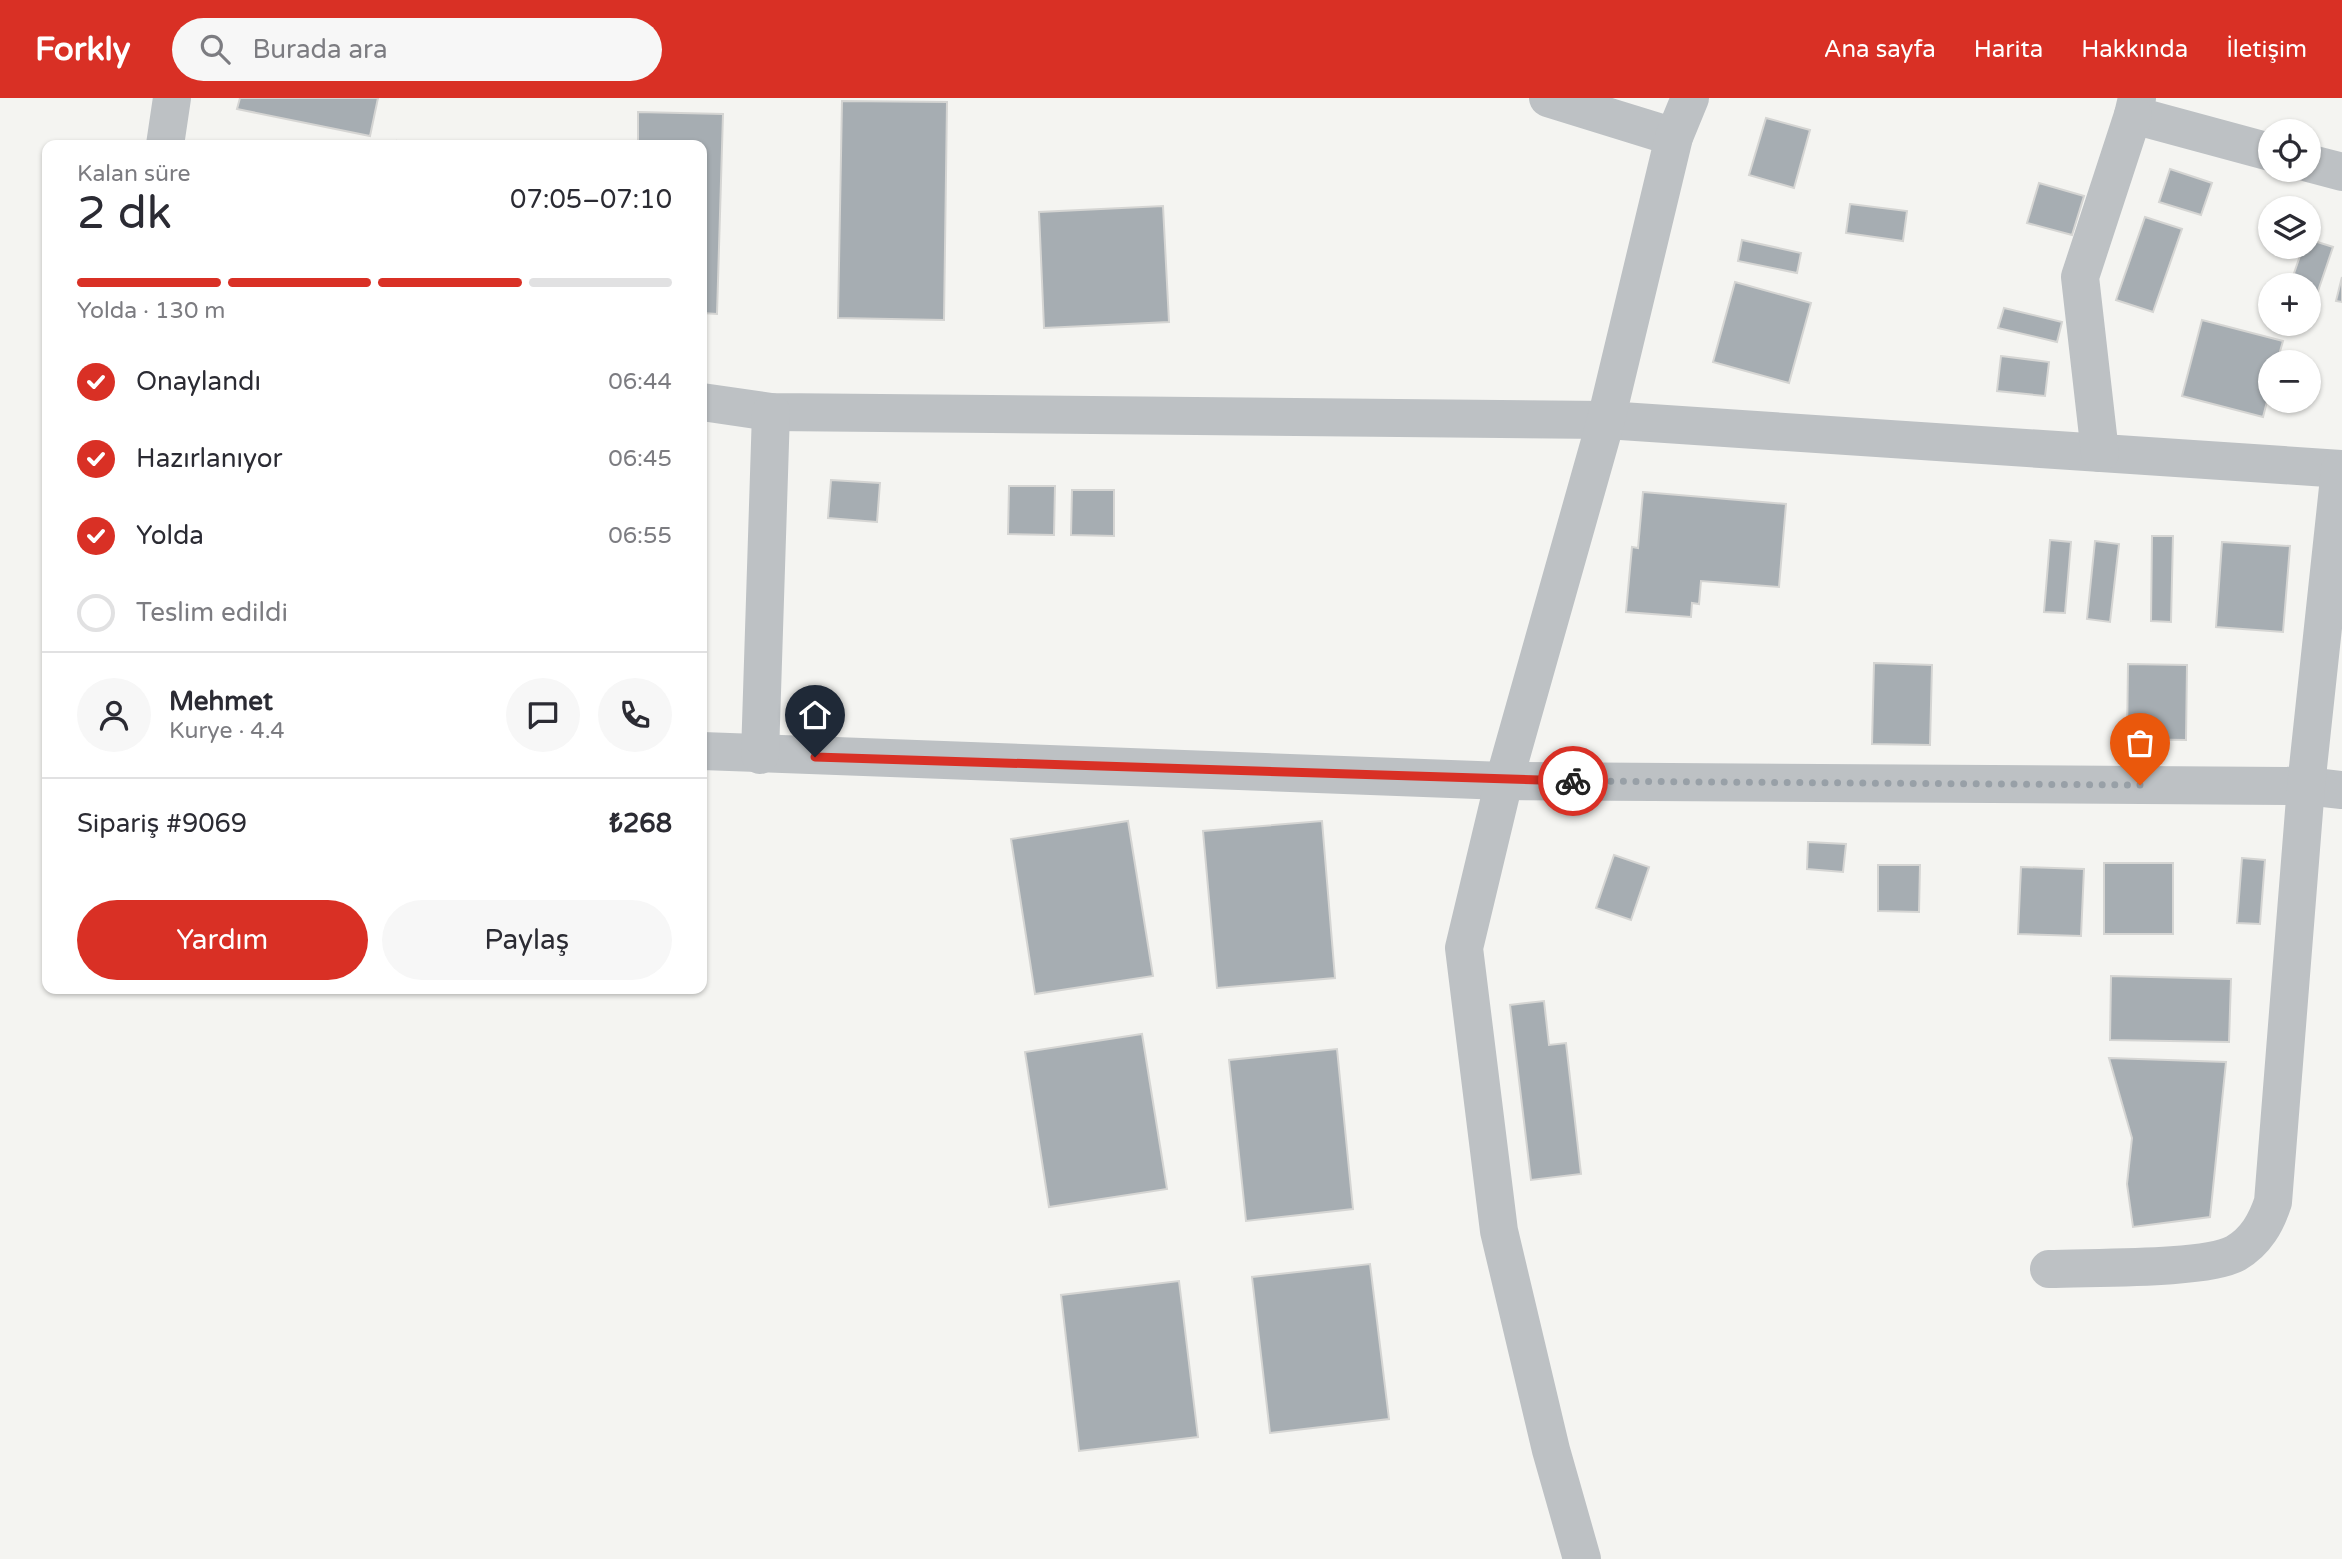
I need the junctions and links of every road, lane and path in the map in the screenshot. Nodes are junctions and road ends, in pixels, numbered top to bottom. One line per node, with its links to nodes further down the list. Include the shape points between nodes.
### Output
1 (172, 98): 6 (street)
2 (1548, 98): 5 (street)
3 (1690, 98): 5 (street)
4 (2135, 106): 7 (street); 13 (street, via 2080,277)
5 (1674, 137): 12 (street)
6 (166, 140)
7 (2258, 148)
8 (2321, 166): 9 (street)
9 (2342, 172)
10 (707, 403): 11 (street)
11 (771, 412): 12 (street); 16 (street)
12 (1606, 420): 13 (street); 17 (street)
13 (2099, 453): 14 (street)
14 (2341, 469): 18 (street)
15 (707, 751): 16 (street)
16 (760, 755): 17 (street)
17 (1504, 781): 18 (street); 20 (street, via 1464,948 1499,1231)
18 (2324, 788): 19 (street, via 2268,1218 2248,1245 2219,1260)
19 (2049, 1269)
20 (1582, 1559)

